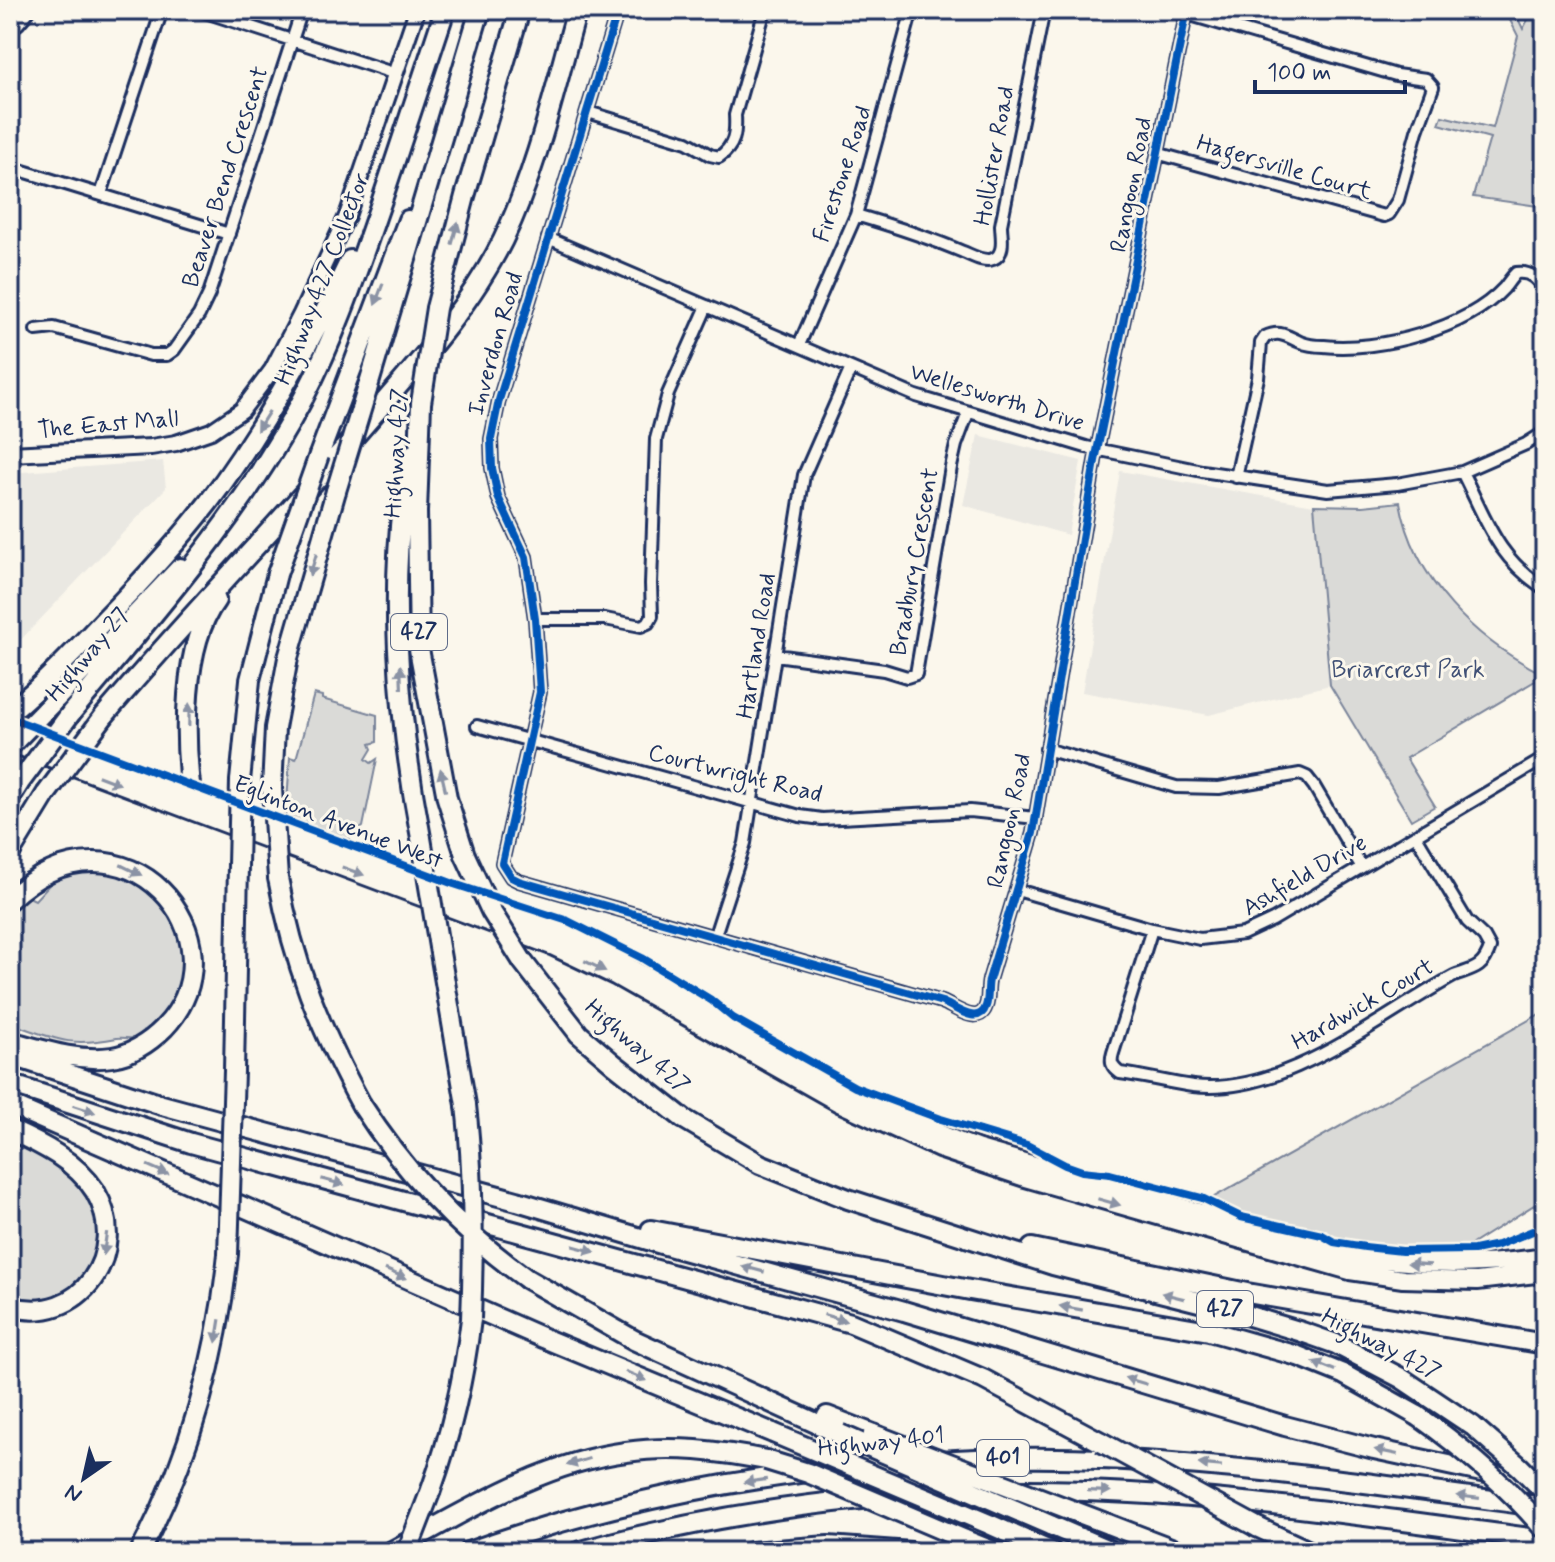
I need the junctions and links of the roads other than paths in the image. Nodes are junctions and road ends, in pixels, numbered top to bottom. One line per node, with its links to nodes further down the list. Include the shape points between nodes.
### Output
1 (30, 10): 15 (street)
2 (162, 10): 23 (street)
3 (199, 10): 16 (street)
4 (302, 10): 16 (street, Beaver Bend Crescent)
5 (417, 10): 17 (main road, The East Mall)
6 (445, 10): 20 (highway, Highway 427 Collector)
7 (480, 10): 19 (highway, Highway 427)
8 (520, 10): 32 (highway, Highway 427 / 427, one-way to 8, bridge, via 436,308)
9 (577, 10): 39 (highway, via 530,176 482,277 422,357)
10 (618, 10): 18 (street, Inverdon Road)
11 (765, 10): 18 (street, via 735,115 733,141 719,157)
12 (912, 10): 24 (street, Firestone Road)
13 (1044, 10): 24 (street, Hollister Road, via 997,257 982,259)
14 (1187, 12): 21 (street, Rangoon Road); 21 (street, Hagersville Court, via 1396,75 1426,79 1433,87 1398,200 1384,216)
15 (18, 24)
16 (293, 39): 17 (street); 25 (street, Beaver Bend Crescent)
17 (396, 74): 36 (main road, The East Mall, via 347,216 272,370 242,410 211,431 176,443)
18 (588, 112): 26 (street, Inverdon Road)
19 (447, 116): 74 (highway, Highway 427, one-way to 74, bridge, via 283,680 272,789 278,878 289,933 308,995 361,1104 444,1208 527,1279 612,1329); 80 (highway, one-way to 80, bridge, via 277,574 250,680 240,781 228,1254 216,1342 198,1413)
20 (398, 152): 40 (highway, Highway 427 Collector, via 350,291 305,395); 44 (highway, one-way to 44, via 323,315 230,473 161,560)
21 (1160, 154): 35 (street, Rangoon Road)
22 (10, 167): 23 (street)
23 (101, 194): 25 (street)
24 (856, 215): 30 (street, Firestone Road)
25 (229, 234): 29 (street, Beaver Bend Crescent, via 199,315 167,355 141,353 54,328)
26 (548, 238): 28 (street, Wellesworth Drive); 42 (street, Inverdon Road, via 491,439 494,480 526,557)
27 (1545, 291): 38 (street, via 1532,276 1516,273 1484,304 1453,321 1369,345 1314,345 1281,333 1265,337)
28 (707, 306): 30 (street, Wellesworth Drive); 42 (street, via 668,394 656,439 652,616 641,626 605,619)
29 (36, 330)
30 (799, 345): 31 (street, Wellesworth Drive)
31 (851, 368): 33 (street, Wellesworth Drive); 43 (street, Hartland Road, via 804,475)
32 (421, 403): 69 (highway, Highway 427 / 427, one-way to 32, bridge, via 807,1184 720,1142 649,1094 579,1034 523,962 465,855 447,798 419,649); 82 (highway, one-way to 32, bridge, via 454,1419 464,1374 474,1210 466,1105 413,796 402,693 402,495)
33 (968, 413): 35 (street, Wellesworth Drive); 43 (street, Bradbury Crescent, via 951,467 916,674 907,677)
34 (1545, 432): 37 (street, Wellesworth Drive)
35 (1098, 449): 38 (street, Wellesworth Drive); 49 (street, Rangoon Road)
36 (10, 454)
37 (1462, 472): 38 (street, Wellesworth Drive, via 1328,490); 41 (street, via 1501,550)
38 (1236, 477)
39 (264, 538): 53 (highway, one-way to 39, via 189,681 194,650 207,612); 57 (highway, bridge, via 104,716)
40 (208, 547): 48 (highway, bridge, via 159,587); 52 (highway, Highway 27, bridge, via 71,713)
41 (1545, 589)
42 (535, 619): 47 (street, Inverdon Road, via 540,692)
43 (776, 655): 54 (street, Hartland Road)
44 (10, 712)
45 (10, 726): 53 (main road, Eglinton Avenue West)
46 (477, 726): 47 (street, Courtwright Road)
47 (531, 740): 54 (street, Courtwright Road); 62 (street, Rangoon Road, via 503,853 502,863 511,877)
48 (10, 744): 71 (main road, Eglinton Avenue West, one-way to 71, via 554,947 850,1109 978,1163 1350,1271 1477,1281)
49 (1046, 749): 55 (street, Rangoon Road); 58 (street, via 1176,787 1219,788 1300,774 1314,786)
50 (1542, 760): 51 (street); 56 (street, Ashfield Drive)
51 (1545, 773)
52 (15, 790)
53 (191, 793): 70 (main road, Eglinton Avenue West, one-way to 53, via 1447,1266 1348,1255 979,1149 864,1101 561,933)
54 (751, 803): 55 (street, Courtwright Road, via 822,819 970,811); 62 (street, Hartland Road, via 745,843)
55 (1036, 818): 59 (street, Rangoon Road)
56 (1416, 836): 58 (street, Ashfield Drive); 61 (street, Hardwick Court, via 1467,921 1484,937 1490,948 1487,959 1306,1064 1278,1074 1195,1087 1113,1068 1113,1053)
57 (10, 853)
58 (1361, 866): 61 (street, Ashfield Drive, via 1243,934 1200,939)
59 (1017, 890): 61 (street, Ashfield Drive); 62 (street, Rangoon Road, via 987,1002 978,1016)
60 (10, 899): 63 (highway, one-way to 63, via 33,880 65,865 86,860 116,863 144,876 168,896 192,955 189,981 174,1016 130,1052 88,1058)
61 (1152, 929)
62 (715, 935)
63 (10, 1041)
64 (10, 1055): 68 (highway, via 196,1115)
65 (10, 1084): 91 (highway, one-way to 91, bridge, via 191,1143 851,1323 983,1379)
66 (10, 1105): 88 (highway, one-way to 88, bridge)
67 (10, 1130): 72 (highway, one-way to 72, via 55,1153 85,1178 99,1200 107,1230 100,1265 77,1295 39,1311)
68 (517, 1201): 75 (highway, one-way to 68, via 1285,1426); 78 (highway, one-way to 68, bridge, via 1473,1457 1418,1416 1383,1394 1298,1356 1209,1331 692,1238)
69 (959, 1234): 73 (highway, via 1247,1293); 76 (highway, Highway 427 / 427, one-way to 69, bridge, via 1473,1426 1401,1378 1324,1340)
70 (1545, 1257)
71 (1545, 1273)
72 (10, 1306)
73 (1545, 1344)
74 (711, 1376): 89 (highway, Highway 427, bridge); 90 (highway, bridge)
75 (1545, 1485)
76 (1545, 1492)
77 (1545, 1507): 83 (highway, Highway 401 / 401, one-way to 83, via 1170,1462 964,1459 723,1486 598,1513)
78 (1545, 1530)
79 (1545, 1540): 84 (highway, 401, one-way to 79, via 722,1518 812,1504 1011,1490 1227,1499)
80 (140, 1552)
81 (390, 1552): 87 (highway, one-way to 81, bridge, via 808,1473 714,1450 675,1449 582,1460 545,1473)
82 (407, 1552)
83 (468, 1552)
84 (578, 1552)
85 (751, 1552): 86 (highway, via 828,1546)
86 (911, 1552)
87 (995, 1552)
88 (1052, 1552)
89 (1113, 1552)
90 (1181, 1552)
91 (1311, 1552)

